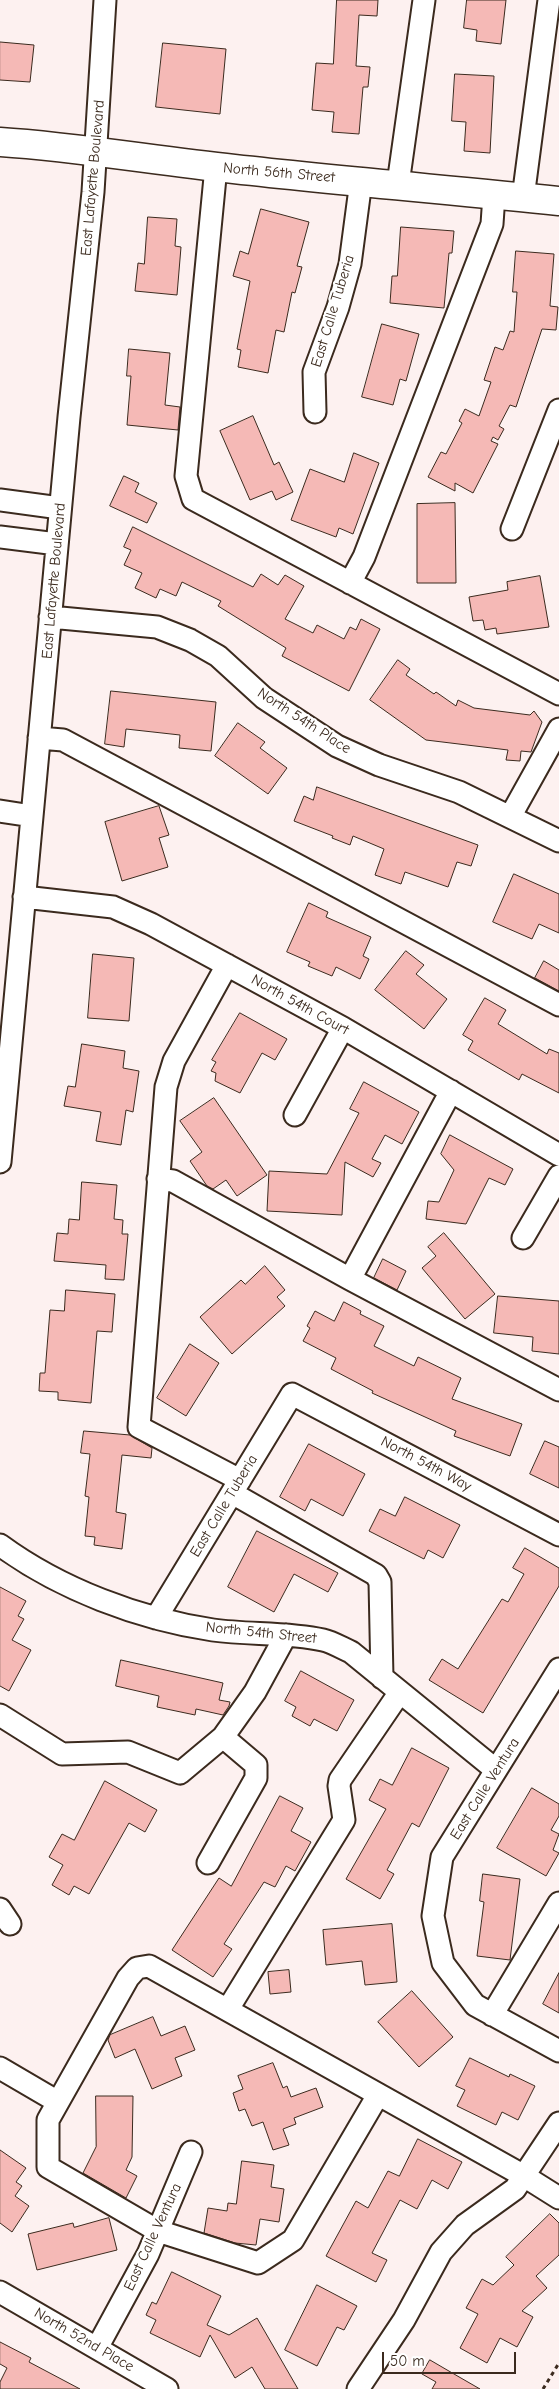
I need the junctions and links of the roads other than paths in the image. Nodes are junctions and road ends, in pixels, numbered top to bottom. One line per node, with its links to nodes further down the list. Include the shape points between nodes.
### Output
1 (105, 0): 5 (street, East Lafayette Boulevard)
2 (424, 0): 8 (street)
3 (549, 0): 10 (street)
4 (0, 142): 5 (main road, North 56th Street)
5 (96, 152): 6 (main road, North 56th Street); 15 (street, East Lafayette Boulevard)
6 (216, 168): 7 (main road, North 56th Street); 19 (street, via 186,476 193,499)
7 (361, 181): 8 (main road, North 56th Street); 13 (street, East Calle Tuberia, via 350,264 314,372)
8 (398, 184): 9 (main road, North 56th Street)
9 (494, 194): 10 (main road, North 56th Street); 19 (street, via 492,224 364,557)
10 (523, 198): 11 (main road, North 56th Street)
11 (559, 201)
12 (559, 410): 16 (street)
13 (315, 412)
14 (0, 500): 15 (street)
15 (60, 508): 18 (street, East Lafayette Boulevard)
16 (512, 529)
17 (0, 537): 18 (street)
18 (57, 544): 20 (street, East Lafayette Boulevard)
19 (350, 583): 21 (street)
20 (50, 617): 23 (street, East Lafayette Boulevard); 26 (street, North 54th Place, via 157,627 190,640 218,656 264,698 337,746 380,765 459,792)
21 (559, 694)
22 (559, 729): 26 (street)
23 (39, 738): 25 (street, East Lafayette Boulevard); 30 (street, via 64,740)
24 (0, 811): 25 (street)
25 (32, 816): 28 (street, East Lafayette Boulevard)
26 (510, 817): 27 (street, North 54th Place)
27 (559, 841)
28 (24, 897): 29 (street, North 54th Court, via 113,907); 35 (street, East Lafayette Boulevard)
29 (227, 965): 31 (street, North 54th Court); 37 (street, via 174,1061 166,1087)
30 (559, 1005)
31 (343, 1028): 32 (street, North 54th Court); 33 (street)
32 (451, 1091): 34 (street, North 54th Court); 39 (street)
33 (295, 1115)
34 (559, 1155)
35 (0, 1162)
36 (559, 1176): 38 (street)
37 (158, 1180): 39 (street, via 173,1181); 42 (street, via 139,1427)
38 (523, 1238)
39 (350, 1279): 40 (street)
40 (559, 1390)
41 (292, 1394): 42 (street, East Calle Tuberia); 43 (street, North 54th Way)
42 (236, 1486): 45 (street, East Calle Tuberia); 48 (street, via 376,1575 380,1582)
43 (559, 1535)
44 (0, 1545): 45 (street, North 54th Street, via 67,1586)
45 (156, 1618): 46 (street, North 54th Street, via 214,1630)
46 (286, 1635): 48 (street, North 54th Street, via 325,1640 351,1652); 51 (street, via 255,1692)
47 (559, 1669): 52 (street, East Calle Ventura)
48 (382, 1678): 49 (street, North 54th Street)
49 (400, 1692): 52 (street, North 54th Street); 55 (street, via 340,1780 344,1820)
50 (0, 1715): 51 (street, via 62,1754 128,1752 180,1773)
51 (223, 1737): 53 (street, via 256,1765 256,1778)
52 (496, 1770): 56 (street, East Calle Ventura, via 442,1857 433,1916 443,1963 475,2006)
53 (208, 1863)
54 (559, 1903): 56 (street)
55 (228, 2009): 59 (street); 60 (street, via 149,1966 137,1968 128,1978)
56 (492, 2015): 57 (street)
57 (559, 2051)
58 (0, 2068): 60 (street)
59 (378, 2095): 63 (street); 65 (street, via 293,2240 258,2263)
60 (58, 2102): 65 (street, via 48,2120 48,2167)
61 (559, 2123): 63 (street)
62 (191, 2152): 65 (street, East Calle Ventura)
63 (524, 2176): 64 (street); 69 (street, via 515,2189 465,2225 441,2252 404,2320)
64 (559, 2198)
65 (158, 2231): 67 (street, East Calle Ventura)
66 (0, 2292): 67 (street, North 52nd Place)
67 (97, 2348): 68 (street, North 52nd Place)
68 (167, 2389)
69 (358, 2389)

